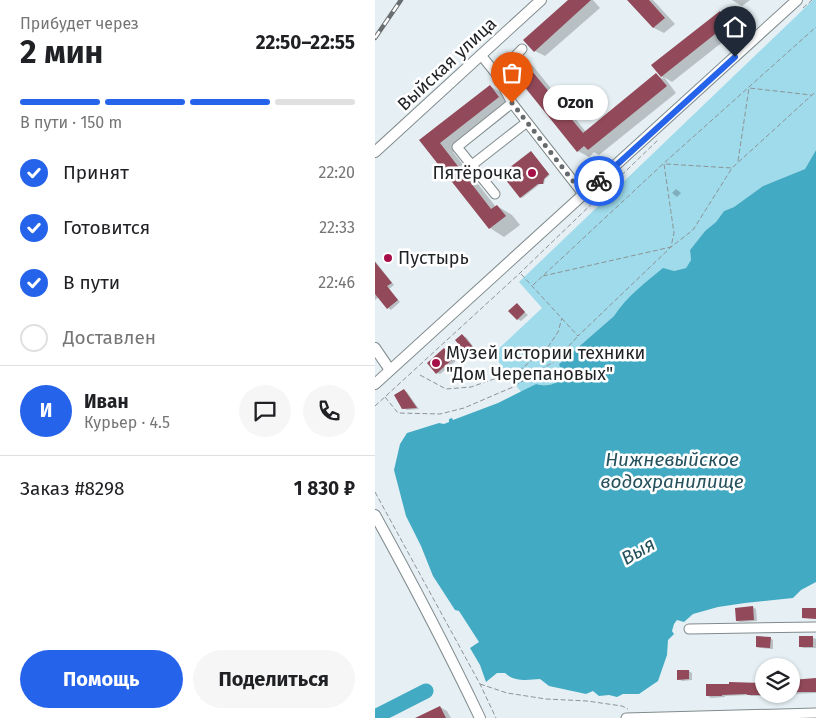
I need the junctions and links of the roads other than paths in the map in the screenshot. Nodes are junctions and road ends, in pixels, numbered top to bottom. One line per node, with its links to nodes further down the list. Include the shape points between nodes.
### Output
1 (541, 0): 4 (main road, Выйская улица)
2 (797, 0): 11 (main road)
3 (522, 49): 5 (street)
4 (481, 55): 5 (street); 8 (main road, Выйская улица)
5 (497, 75): 6 (street)
6 (512, 103): 7 (street); 9 (street, via 457,147)
7 (527, 122): 9 (street); 11 (street)
8 (375, 152)
9 (472, 166): 10 (street)
10 (495, 194)
11 (584, 195): 13 (main road)
12 (375, 348): 13 (main road)
13 (390, 370): 14 (main road)
14 (375, 384)
15 (375, 515): 19 (main road)
16 (816, 627): 17 (street)
17 (689, 629)
18 (816, 713): 20 (street)
19 (480, 718)
20 (626, 718)

